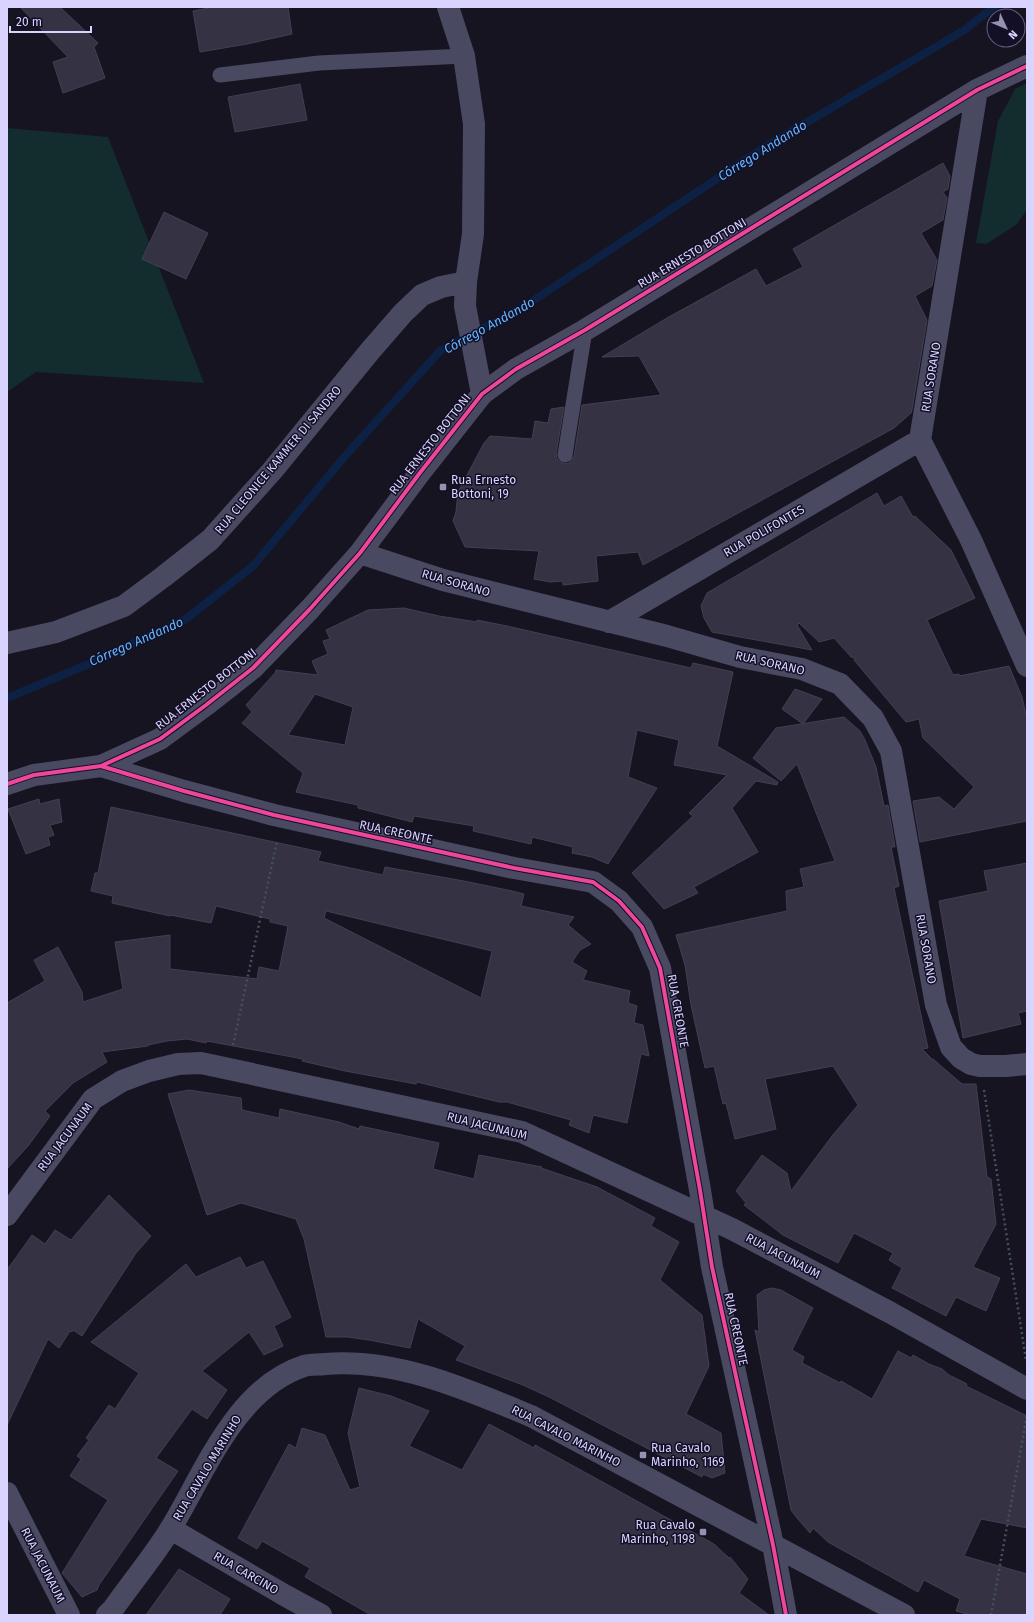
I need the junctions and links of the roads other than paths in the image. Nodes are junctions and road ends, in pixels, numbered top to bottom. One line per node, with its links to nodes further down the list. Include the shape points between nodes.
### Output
1 (448, 7): 2 (street)
2 (464, 56): 4 (lane, via 319,63); 6 (street, via 474,124 473,234)
3 (1027, 66): 5 (street, RUA ERNESTO BOTTONI)
4 (220, 75)
5 (977, 90): 7 (street, RUA ERNESTO BOTTONI); 9 (street, RUA SORANO)
6 (466, 282): 8 (street, via 465,306); 13 (street, RUA CLEONICE KAMMER DI SANDRO, via 422,295 403,313 272,471 210,540 164,577 124,606 56,632)
7 (585, 330): 8 (street, RUA ERNESTO BOTTONI, via 516,370); 10 (lane)
8 (482, 394): 11 (street, RUA ERNESTO BOTTONI)
9 (920, 440): 12 (street, RUA POLIFONTES); 14 (street, via 971,540)
10 (565, 455)
11 (360, 553): 12 (street, RUA SORANO, via 443,580); 15 (street, RUA ERNESTO BOTTONI, via 253,668 160,739)
12 (609, 622): 17 (street, RUA SORANO, via 740,657 802,669 840,684 873,718 890,751 936,1005 951,1047 971,1064)
13 (7, 643)
14 (1027, 666)
15 (101, 766): 16 (street, RUA ERNESTO BOTTONI, via 34,775); 19 (street, RUA CREONTE, via 184,792 283,817 514,868 593,882 619,901 642,927 660,968)
16 (7, 784)
17 (1027, 1064)
18 (7, 1215): 19 (street, RUA JACUNAUM, via 93,1099 122,1080 178,1064 201,1063 522,1132)
19 (703, 1216): 20 (street, RUA JACUNAUM, via 891,1313); 23 (street, RUA CREONTE)
20 (1027, 1389)
21 (7, 1493): 24 (street, RUA JACUNAUM)
22 (171, 1529): 23 (street, RUA CAVALO MARINHO, via 207,1464 242,1410 281,1376 305,1366 343,1362 374,1365 416,1374 474,1393 531,1416); 25 (street, RUA CAVALO MARINHO); 26 (street, RUA CARCINO)
23 (773, 1545): 27 (street, RUA CREONTE); 28 (street, RUA CAVALO MARINHO)
24 (69, 1615)
25 (107, 1615)
26 (321, 1615)
27 (786, 1615)
28 (904, 1615)

